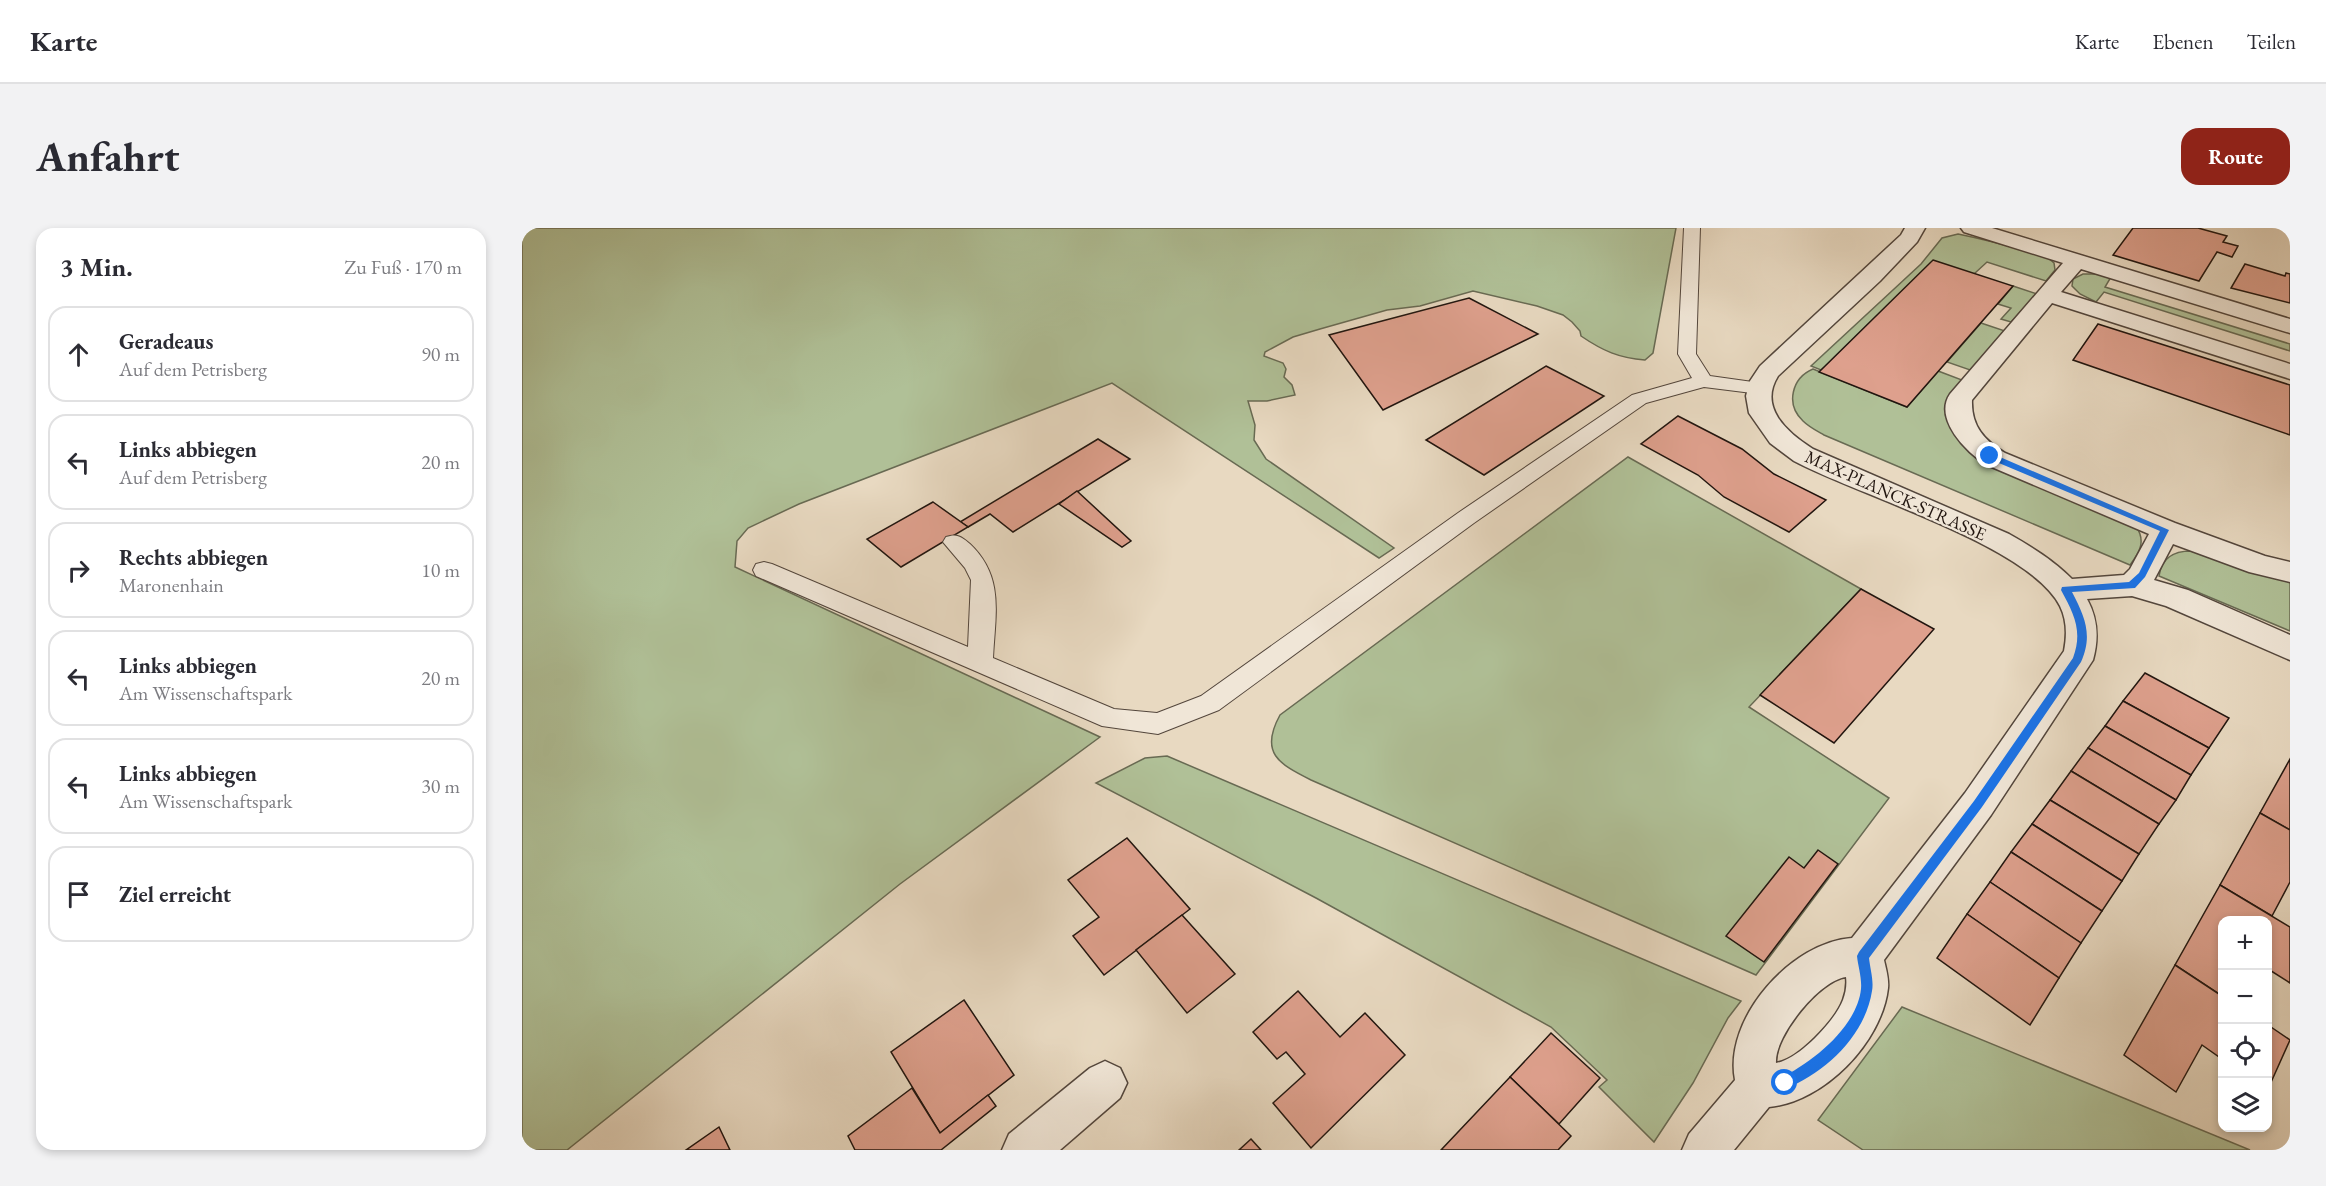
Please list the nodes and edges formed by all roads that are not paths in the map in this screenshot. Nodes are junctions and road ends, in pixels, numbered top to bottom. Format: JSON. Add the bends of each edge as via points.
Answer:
{"nodes":[{"id":1,"x":1692,"y":228,"type":"edge"},
{"id":2,"x":1914,"y":228,"type":"edge"},
{"id":3,"x":1971,"y":228,"type":"edge"},
{"id":4,"x":2076,"y":261,"type":"junction"},
{"id":5,"x":2049,"y":295,"type":"junction"},
{"id":6,"x":2290,"y":326,"type":"edge"},
{"id":7,"x":2290,"y":372,"type":"edge"},
{"id":8,"x":1703,"y":381,"type":"junction"},
{"id":9,"x":1760,"y":388,"type":"junction"},
{"id":10,"x":2165,"y":530,"type":"junction"},
{"id":11,"x":954,"y":542,"type":"dead end"},
{"id":12,"x":764,"y":570,"type":"dead end"},
{"id":13,"x":2290,"y":572,"type":"edge"},
{"id":14,"x":2132,"y":585,"type":"junction"},
{"id":15,"x":2066,"y":590,"type":"junction"},
{"id":16,"x":2290,"y":648,"type":"edge"},
{"id":17,"x":980,"y":661,"type":"junction"},
{"id":18,"x":1863,"y":956,"type":"junction"},
{"id":19,"x":1105,"y":1083,"type":"dead end"},
{"id":20,"x":1758,"y":1086,"type":"junction"},
{"id":21,"x":1025,"y":1150,"type":"edge"},
{"id":22,"x":1705,"y":1150,"type":"edge"}],
"edges":[{"from":1,"to":8,"type":"lane","via":[[1687,354]]},
{"from":2,"to":9,"type":"street","via":[[1910,238],[1769,371]]},
{"from":3,"to":4,"type":"street"},
{"from":4,"to":5,"type":"street"},
{"from":4,"to":6,"type":"street"},
{"from":5,"to":7,"type":"street"},
{"from":5,"to":10,"type":"street","via":[[1959,399],[1965,430],[1975,444],[1996,459]]},
{"from":8,"to":9,"type":"lane"},
{"from":8,"to":17,"type":"lane","via":[[1639,399],[1460,513],[1209,703],[1158,724],[1111,719]]},
{"from":9,"to":15,"type":"street","name":"MAX-PLANCK-STRASSE","via":[[1759,404],[1768,423],[1803,454],[1984,534],[2026,558]]},
{"from":10,"to":13,"type":"street","via":[[2259,565]]},
{"from":10,"to":14,"type":"street","via":[[2142,575]]},
{"from":11,"to":17,"type":"lane","via":[[978,566],[983,577]]},
{"from":12,"to":17,"type":"lane"},
{"from":14,"to":15,"type":"street"},
{"from":14,"to":16,"type":"street","via":[[2177,598]]},
{"from":15,"to":18,"type":"street","via":[[2083,631],[2077,660],[1978,804]]},
{"from":18,"to":20,"type":"street","via":[[1831,960],[1811,970],[1782,1001],[1757,1041],[1753,1056]]},
{"from":18,"to":20,"type":"street","via":[[1867,978],[1864,1001],[1860,1014],[1838,1046],[1806,1073],[1785,1083]]},
{"from":19,"to":21,"type":"street"},
{"from":20,"to":22,"type":"street"}]}
